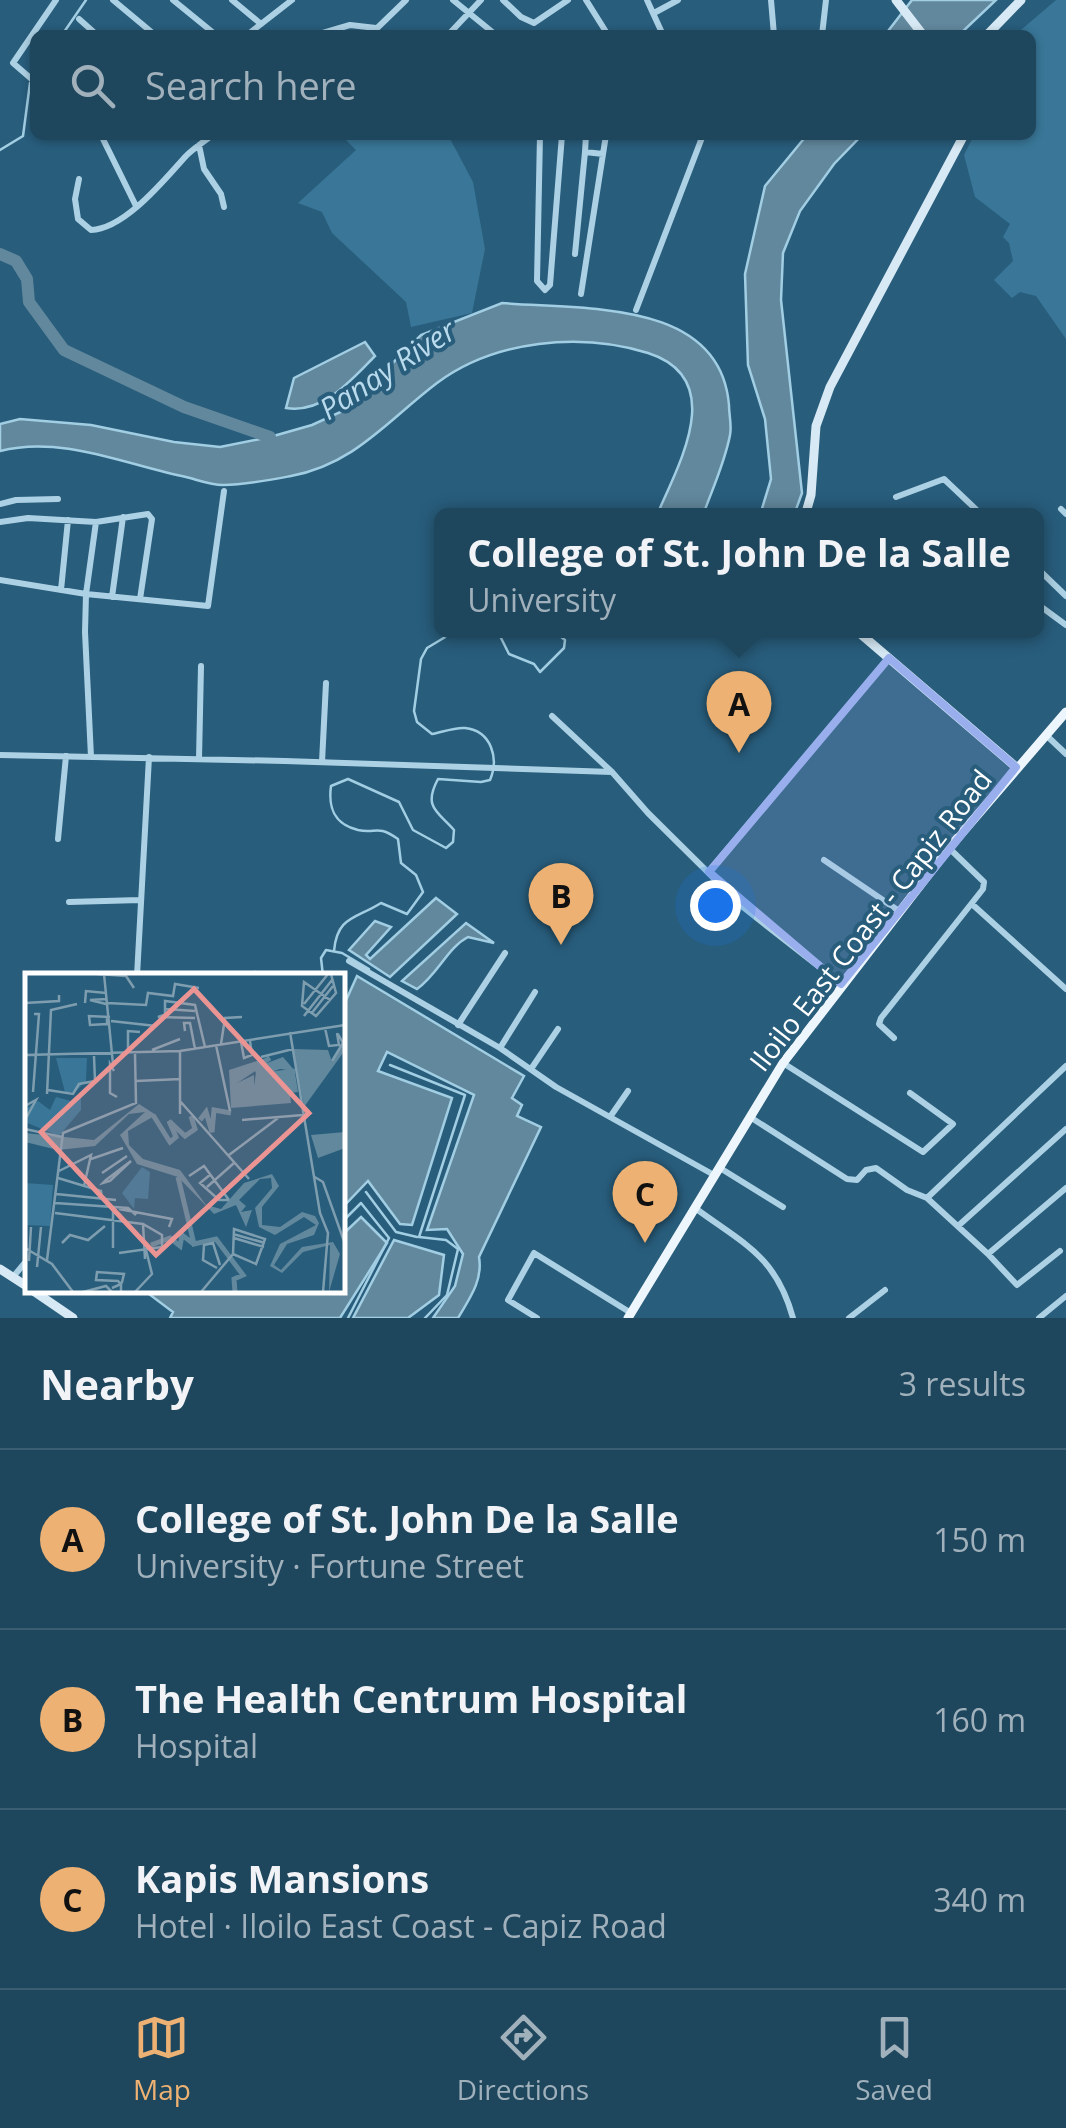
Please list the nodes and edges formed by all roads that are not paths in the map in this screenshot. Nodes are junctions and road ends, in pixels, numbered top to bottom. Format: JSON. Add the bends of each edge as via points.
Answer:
{"nodes":[{"id":1,"x":56,"y":0,"type":"edge"},
{"id":2,"x":113,"y":0,"type":"edge"},
{"id":3,"x":173,"y":0,"type":"edge"},
{"id":4,"x":232,"y":0,"type":"edge"},
{"id":5,"x":292,"y":0,"type":"edge"},
{"id":6,"x":453,"y":0,"type":"edge"},
{"id":7,"x":481,"y":0,"type":"edge"},
{"id":8,"x":503,"y":0,"type":"edge"},
{"id":9,"x":568,"y":0,"type":"edge"},
{"id":10,"x":586,"y":0,"type":"edge"},
{"id":11,"x":647,"y":0,"type":"edge"},
{"id":12,"x":678,"y":0,"type":"edge"},
{"id":13,"x":772,"y":0,"type":"edge"},
{"id":14,"x":826,"y":0,"type":"edge"},
{"id":15,"x":1021,"y":0,"type":"edge"},
{"id":16,"x":403,"y":1,"type":"edge"},
{"id":17,"x":899,"y":3,"type":"edge"},
{"id":18,"x":468,"y":14,"type":"junction"},
{"id":19,"x":654,"y":14,"type":"junction"},
{"id":20,"x":79,"y":20,"type":"dead end"},
{"id":21,"x":261,"y":24,"type":"junction"},
{"id":22,"x":35,"y":30,"type":"edge"},
{"id":23,"x":91,"y":30,"type":"edge"},
{"id":24,"x":149,"y":30,"type":"edge"},
{"id":25,"x":210,"y":30,"type":"edge"},
{"id":26,"x":253,"y":30,"type":"edge"},
{"id":27,"x":333,"y":30,"type":"edge"},
{"id":28,"x":369,"y":30,"type":"edge"},
{"id":29,"x":374,"y":30,"type":"edge"},
{"id":30,"x":453,"y":30,"type":"edge"},
{"id":31,"x":489,"y":30,"type":"edge"},
{"id":32,"x":605,"y":30,"type":"edge"},
{"id":33,"x":662,"y":30,"type":"edge"},
{"id":34,"x":774,"y":30,"type":"edge"},
{"id":35,"x":823,"y":30,"type":"edge"},
{"id":36,"x":919,"y":30,"type":"edge"},
{"id":37,"x":992,"y":30,"type":"edge"},
{"id":38,"x":30,"y":37,"type":"edge"},
{"id":39,"x":30,"y":78,"type":"edge"},
{"id":40,"x":103,"y":140,"type":"edge"},
{"id":41,"x":206,"y":140,"type":"edge"},
{"id":42,"x":540,"y":140,"type":"edge"},
{"id":43,"x":562,"y":140,"type":"edge"},
{"id":44,"x":585,"y":140,"type":"edge"},
{"id":45,"x":605,"y":140,"type":"edge"},
{"id":46,"x":700,"y":140,"type":"edge"},
{"id":47,"x":961,"y":140,"type":"edge"},
{"id":48,"x":199,"y":145,"type":"junction"},
{"id":49,"x":584,"y":152,"type":"junction"},
{"id":50,"x":603,"y":154,"type":"junction"},
{"id":51,"x":79,"y":179,"type":"dead end"},
{"id":52,"x":136,"y":206,"type":"junction"},
{"id":53,"x":224,"y":207,"type":"dead end"},
{"id":54,"x":578,"y":221,"type":"junction"},
{"id":55,"x":592,"y":223,"type":"junction"},
{"id":56,"x":576,"y":254,"type":"dead end"},
{"id":57,"x":581,"y":294,"type":"dead end"},
{"id":58,"x":636,"y":310,"type":"dead end"},
{"id":59,"x":224,"y":491,"type":"dead end"},
{"id":60,"x":896,"y":497,"type":"dead end"},
{"id":61,"x":58,"y":499,"type":"dead end"},
{"id":62,"x":0,"y":504,"type":"edge"},
{"id":63,"x":807,"y":508,"type":"edge"},
{"id":64,"x":975,"y":508,"type":"edge"},
{"id":65,"x":123,"y":517,"type":"junction"},
{"id":66,"x":68,"y":520,"type":"junction"},
{"id":67,"x":0,"y":522,"type":"edge"},
{"id":68,"x":96,"y":522,"type":"junction"},
{"id":69,"x":1044,"y":575,"type":"edge"},
{"id":70,"x":0,"y":580,"type":"edge"},
{"id":71,"x":61,"y":590,"type":"junction"},
{"id":72,"x":86,"y":594,"type":"junction"},
{"id":73,"x":112,"y":596,"type":"junction"},
{"id":74,"x":1066,"y":596,"type":"edge"},
{"id":75,"x":140,"y":599,"type":"junction"},
{"id":76,"x":1044,"y":609,"type":"edge"},
{"id":77,"x":1066,"y":625,"type":"edge"},
{"id":78,"x":865,"y":638,"type":"edge"},
{"id":79,"x":889,"y":658,"type":"junction"},
{"id":80,"x":200,"y":666,"type":"dead end"},
{"id":81,"x":326,"y":683,"type":"dead end"},
{"id":82,"x":1066,"y":712,"type":"edge"},
{"id":83,"x":552,"y":716,"type":"dead end"},
{"id":84,"x":1046,"y":735,"type":"junction"},
{"id":85,"x":1066,"y":754,"type":"edge"},
{"id":86,"x":0,"y":756,"type":"edge"},
{"id":87,"x":66,"y":756,"type":"junction"},
{"id":88,"x":91,"y":756,"type":"junction"},
{"id":89,"x":150,"y":757,"type":"junction"},
{"id":90,"x":200,"y":758,"type":"junction"},
{"id":91,"x":322,"y":762,"type":"junction"},
{"id":92,"x":1016,"y":767,"type":"junction"},
{"id":93,"x":612,"y":772,"type":"junction"},
{"id":94,"x":58,"y":838,"type":"dead end"},
{"id":95,"x":949,"y":848,"type":"junction"},
{"id":96,"x":824,"y":860,"type":"dead end"},
{"id":97,"x":709,"y":872,"type":"junction"},
{"id":98,"x":140,"y":900,"type":"junction"},
{"id":99,"x":70,"y":902,"type":"dead end"},
{"id":100,"x":973,"y":906,"type":"junction"},
{"id":101,"x":898,"y":911,"type":"junction"},
{"id":102,"x":505,"y":952,"type":"dead end"},
{"id":103,"x":348,"y":960,"type":"dead end"},
{"id":104,"x":1066,"y":970,"type":"edge"},
{"id":105,"x":137,"y":973,"type":"edge"},
{"id":106,"x":1056,"y":980,"type":"junction"},
{"id":107,"x":841,"y":984,"type":"junction"},
{"id":108,"x":1066,"y":989,"type":"edge"},
{"id":109,"x":534,"y":992,"type":"dead end"},
{"id":110,"x":458,"y":1025,"type":"junction"},
{"id":111,"x":558,"y":1028,"type":"dead end"},
{"id":112,"x":894,"y":1038,"type":"dead end"},
{"id":113,"x":500,"y":1048,"type":"junction"},
{"id":114,"x":783,"y":1063,"type":"junction"},
{"id":115,"x":1065,"y":1069,"type":"edge"},
{"id":116,"x":531,"y":1070,"type":"junction"},
{"id":117,"x":628,"y":1091,"type":"dead end"},
{"id":118,"x":910,"y":1093,"type":"dead end"},
{"id":119,"x":610,"y":1117,"type":"junction"},
{"id":120,"x":750,"y":1117,"type":"junction"},
{"id":121,"x":1066,"y":1129,"type":"edge"},
{"id":122,"x":716,"y":1171,"type":"junction"},
{"id":123,"x":1066,"y":1188,"type":"edge"},
{"id":124,"x":927,"y":1198,"type":"junction"},
{"id":125,"x":783,"y":1207,"type":"dead end"},
{"id":126,"x":694,"y":1208,"type":"junction"},
{"id":127,"x":958,"y":1226,"type":"junction"},
{"id":128,"x":1060,"y":1251,"type":"dead end"},
{"id":129,"x":988,"y":1254,"type":"junction"},
{"id":130,"x":25,"y":1263,"type":"edge"},
{"id":131,"x":0,"y":1269,"type":"edge"},
{"id":132,"x":13,"y":1278,"type":"junction"},
{"id":133,"x":25,"y":1286,"type":"edge"},
{"id":134,"x":885,"y":1290,"type":"dead end"},
{"id":135,"x":36,"y":1293,"type":"edge"},
{"id":136,"x":1066,"y":1296,"type":"edge"},
{"id":137,"x":629,"y":1316,"type":"edge"},
{"id":138,"x":74,"y":1318,"type":"edge"},
{"id":139,"x":537,"y":1318,"type":"edge"},
{"id":140,"x":793,"y":1318,"type":"edge"},
{"id":141,"x":850,"y":1318,"type":"edge"},
{"id":142,"x":1039,"y":1318,"type":"edge"}],
"edges":[{"from":1,"to":22,"type":"street"},
{"from":2,"to":24,"type":"street"},
{"from":3,"to":25,"type":"street"},
{"from":4,"to":21,"type":"street"},
{"from":5,"to":21,"type":"street"},
{"from":6,"to":18,"type":"street"},
{"from":7,"to":18,"type":"street"},
{"from":8,"to":9,"type":"street","via":[[534,23]]},
{"from":10,"to":32,"type":"street"},
{"from":11,"to":19,"type":"street"},
{"from":12,"to":19,"type":"street"},
{"from":13,"to":34,"type":"street"},
{"from":14,"to":35,"type":"street"},
{"from":15,"to":37,"type":"main road"},
{"from":16,"to":29,"type":"street"},
{"from":17,"to":36,"type":"main road"},
{"from":18,"to":30,"type":"street"},
{"from":18,"to":31,"type":"street"},
{"from":19,"to":33,"type":"street"},
{"from":20,"to":23,"type":"street"},
{"from":21,"to":26,"type":"street"},
{"from":27,"to":28,"type":"street"},
{"from":38,"to":39,"type":"street","via":[[12,63]]},
{"from":40,"to":52,"type":"street"},
{"from":41,"to":48,"type":"street"},
{"from":42,"to":43,"type":"street","via":[[537,281],[544,290],[550,285]]},
{"from":44,"to":49,"type":"street"},
{"from":45,"to":50,"type":"street"},
{"from":46,"to":58,"type":"street"},
{"from":47,"to":63,"type":"main road","via":[[830,387],[816,426]]},
{"from":48,"to":52,"type":"street"},
{"from":48,"to":53,"type":"street"},
{"from":49,"to":50,"type":"street"},
{"from":49,"to":54,"type":"street"},
{"from":50,"to":55,"type":"street"},
{"from":51,"to":52,"type":"street","via":[[78,219],[91,230],[103,230]]},
{"from":54,"to":55,"type":"street"},
{"from":54,"to":56,"type":"street"},
{"from":55,"to":57,"type":"street"},
{"from":59,"to":75,"type":"street","via":[[208,606]]},
{"from":60,"to":64,"type":"street","via":[[944,479]]},
{"from":61,"to":62,"type":"street"},
{"from":65,"to":68,"type":"street"},
{"from":65,"to":73,"type":"street"},
{"from":65,"to":75,"type":"street","via":[[152,519]]},
{"from":66,"to":67,"type":"street"},
{"from":66,"to":68,"type":"street"},
{"from":66,"to":71,"type":"street"},
{"from":68,"to":72,"type":"street"},
{"from":69,"to":74,"type":"street"},
{"from":70,"to":71,"type":"street"},
{"from":71,"to":72,"type":"street"},
{"from":72,"to":73,"type":"street"},
{"from":72,"to":88,"type":"street"},
{"from":73,"to":75,"type":"street"},
{"from":76,"to":77,"type":"street"},
{"from":78,"to":79,"type":"main road"},
{"from":79,"to":92,"type":"main road"},
{"from":79,"to":97,"type":"street"},
{"from":80,"to":90,"type":"street"},
{"from":81,"to":91,"type":"street"},
{"from":82,"to":84,"type":"main road","name":"Iloilo East Coast - Capiz Road"},
{"from":83,"to":93,"type":"street"},
{"from":84,"to":85,"type":"street"},
{"from":84,"to":92,"type":"main road","name":"Iloilo East Coast - Capiz Road"},
{"from":86,"to":87,"type":"street"},
{"from":87,"to":88,"type":"street"},
{"from":87,"to":94,"type":"street"},
{"from":88,"to":89,"type":"street"},
{"from":89,"to":90,"type":"street"},
{"from":89,"to":98,"type":"street"},
{"from":90,"to":91,"type":"street"},
{"from":91,"to":93,"type":"street"},
{"from":92,"to":95,"type":"main road","name":"Iloilo East Coast - Capiz Road"},
{"from":93,"to":97,"type":"street"},
{"from":95,"to":100,"type":"street","via":[[984,882]]},
{"from":95,"to":101,"type":"main road","name":"Iloilo East Coast - Capiz Road"},
{"from":96,"to":101,"type":"street"},
{"from":97,"to":107,"type":"street"},
{"from":98,"to":99,"type":"street"},
{"from":98,"to":105,"type":"street"},
{"from":100,"to":106,"type":"street"},
{"from":100,"to":112,"type":"street","via":[[881,1018]]},
{"from":101,"to":107,"type":"main road","name":"Iloilo East Coast - Capiz Road"},
{"from":102,"to":110,"type":"street"},
{"from":103,"to":110,"type":"street"},
{"from":104,"to":106,"type":"street"},
{"from":106,"to":108,"type":"street"},
{"from":107,"to":114,"type":"main road","name":"Iloilo East Coast - Capiz Road"},
{"from":109,"to":113,"type":"street"},
{"from":110,"to":113,"type":"street"},
{"from":111,"to":116,"type":"street"},
{"from":113,"to":116,"type":"street"},
{"from":114,"to":118,"type":"street","via":[[923,1152],[953,1124]]},
{"from":114,"to":120,"type":"main road","name":"Iloilo East Coast - Capiz Road"},
{"from":115,"to":124,"type":"street"},
{"from":116,"to":119,"type":"street"},
{"from":117,"to":119,"type":"street"},
{"from":119,"to":122,"type":"street"},
{"from":120,"to":122,"type":"main road","name":"Iloilo East Coast - Capiz Road"},
{"from":120,"to":124,"type":"street","via":[[846,1179],[876,1168]]},
{"from":121,"to":127,"type":"street"},
{"from":122,"to":125,"type":"street"},
{"from":122,"to":126,"type":"main road","name":"Iloilo East Coast - Capiz Road"},
{"from":123,"to":129,"type":"street"},
{"from":124,"to":127,"type":"street"},
{"from":126,"to":137,"type":"main road","name":"Iloilo East Coast - Capiz Road"},
{"from":126,"to":140,"type":"street","via":[[767,1261]]},
{"from":127,"to":129,"type":"street"},
{"from":128,"to":129,"type":"street","via":[[1017,1285]]},
{"from":130,"to":132,"type":"street"},
{"from":131,"to":132,"type":"main road"},
{"from":132,"to":133,"type":"main road"},
{"from":134,"to":141,"type":"street"},
{"from":135,"to":138,"type":"main road"},
{"from":136,"to":142,"type":"street"},
{"from":137,"to":139,"type":"street","via":[[534,1253],[508,1300]]}]}
